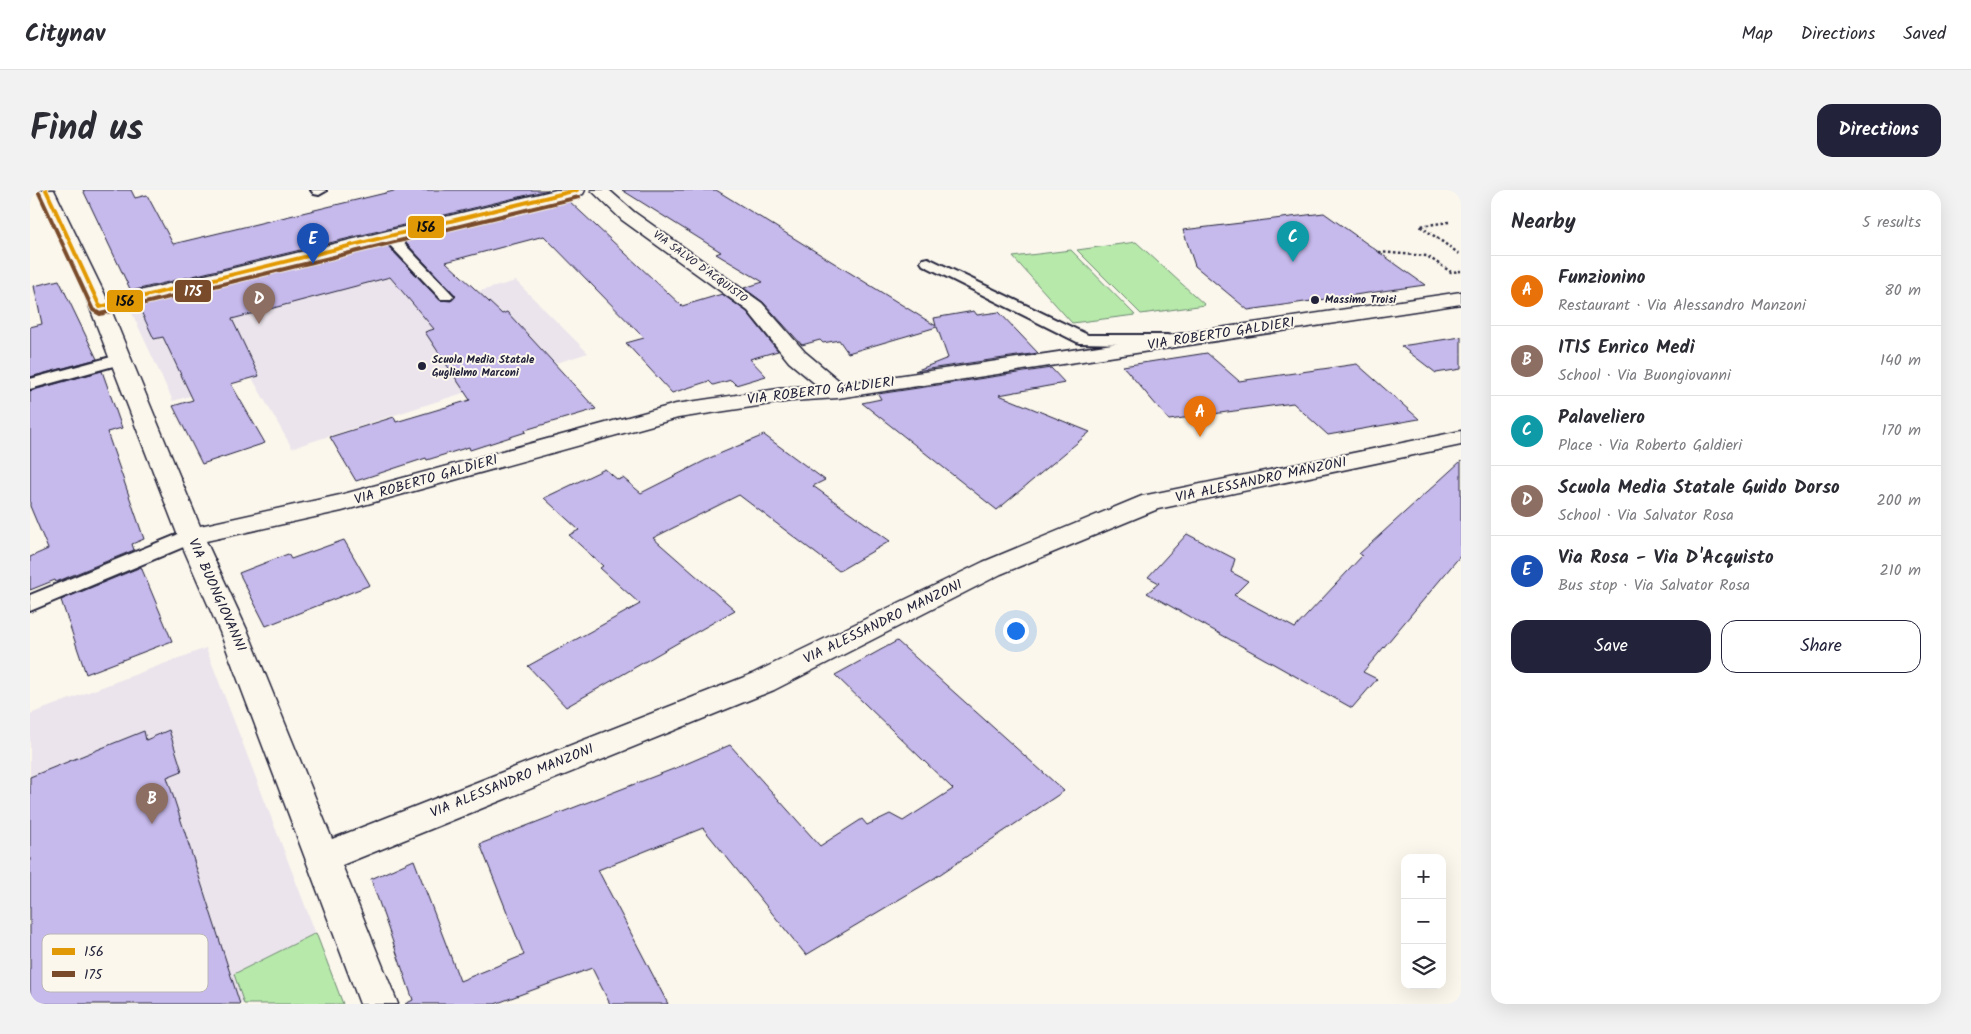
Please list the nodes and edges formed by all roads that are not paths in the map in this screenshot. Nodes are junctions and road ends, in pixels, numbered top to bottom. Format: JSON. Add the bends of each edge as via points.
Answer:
{"nodes":[{"id":1,"x":46,"y":190,"type":"edge"},
{"id":2,"x":578,"y":190,"type":"edge"},
{"id":3,"x":599,"y":190,"type":"edge"},
{"id":4,"x":389,"y":236,"type":"junction"},
{"id":5,"x":928,"y":262,"type":"dead end"},
{"id":6,"x":446,"y":296,"type":"dead end"},
{"id":7,"x":1461,"y":298,"type":"edge"},
{"id":8,"x":100,"y":307,"type":"junction"},
{"id":9,"x":1179,"y":340,"type":"junction"},
{"id":10,"x":122,"y":359,"type":"junction"},
{"id":11,"x":30,"y":384,"type":"edge"},
{"id":12,"x":838,"y":391,"type":"junction"},
{"id":13,"x":1461,"y":438,"type":"edge"},
{"id":14,"x":191,"y":536,"type":"junction"},
{"id":15,"x":30,"y":604,"type":"edge"},
{"id":16,"x":322,"y":858,"type":"junction"},
{"id":17,"x":379,"y":1004,"type":"edge"}],
"edges":[{"from":1,"to":8,"type":"street","name":"VIA BUONGIOVANNI"},
{"from":2,"to":4,"type":"street"},
{"from":3,"to":12,"type":"street","name":"VIA SALVO D'ACQUISTO","via":[[628,216],[755,307],[797,356]]},
{"from":4,"to":6,"type":"lane"},
{"from":4,"to":8,"type":"street"},
{"from":5,"to":9,"type":"lane","via":[[1085,340]]},
{"from":7,"to":9,"type":"street","name":"VIA ROBERTO GALDIERI"},
{"from":8,"to":10,"type":"street","name":"VIA BUONGIOVANNI"},
{"from":9,"to":12,"type":"street","name":"VIA ROBERTO GALDIERI"},
{"from":10,"to":11,"type":"lane"},
{"from":10,"to":14,"type":"street","name":"VIA BUONGIOVANNI"},
{"from":12,"to":14,"type":"street","name":"VIA ROBERTO GALDIERI","via":[[791,394],[676,411],[342,503]]},
{"from":13,"to":16,"type":"street","name":"VIA ALESSANDRO MANZONI","via":[[1152,502],[992,568],[763,682]]},
{"from":14,"to":15,"type":"lane"},
{"from":14,"to":16,"type":"street","name":"VIA BUONGIOVANNI","via":[[234,632]]},
{"from":16,"to":17,"type":"street","name":"VIA BUONGIOVANNI"}]}
